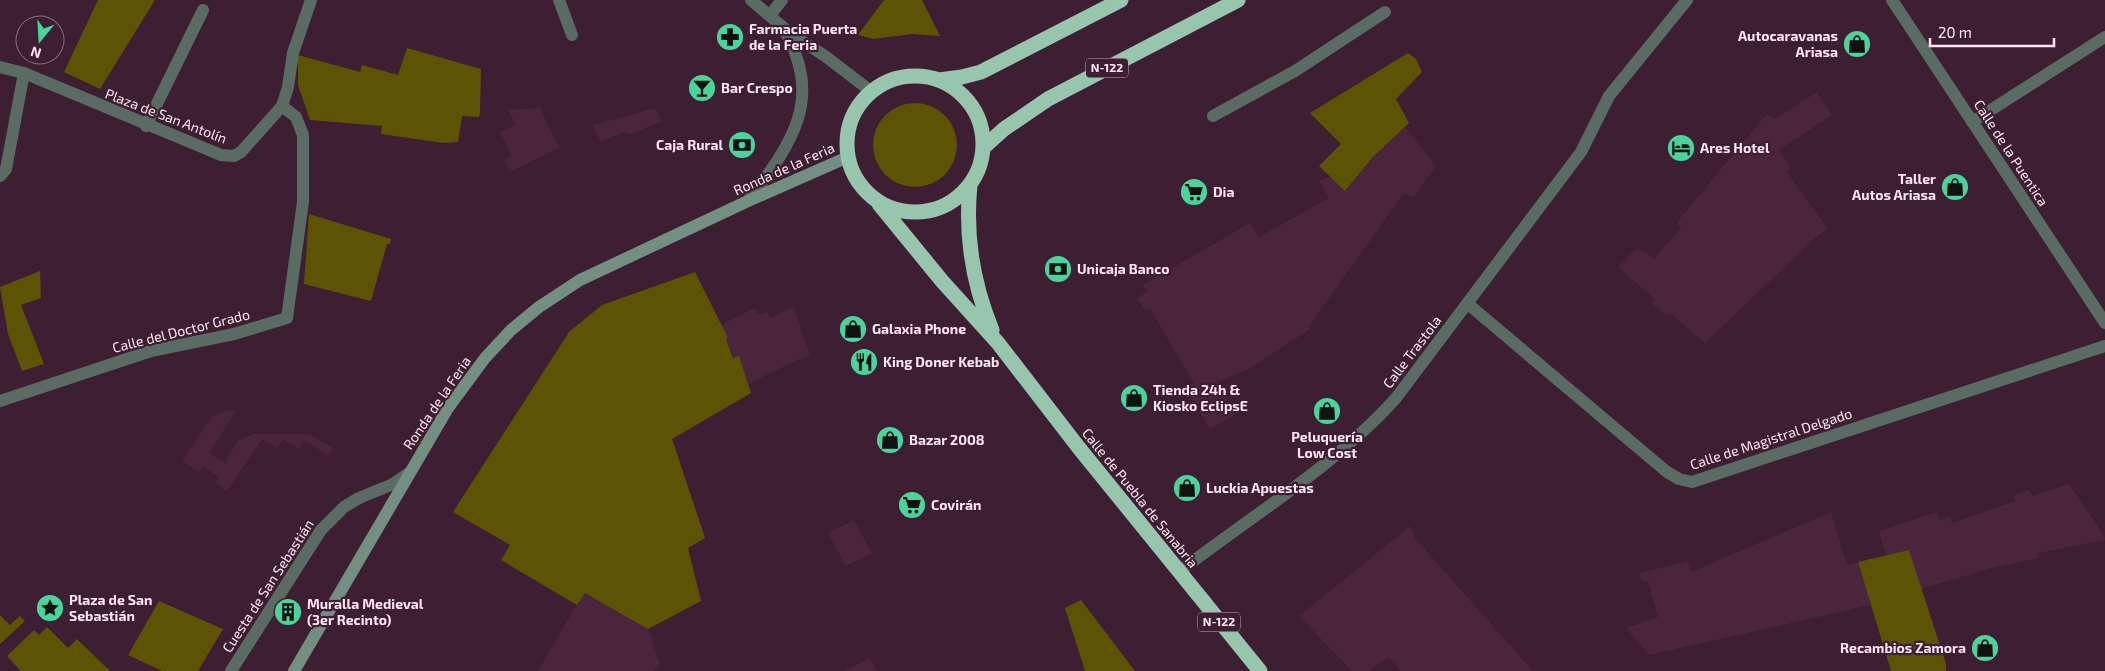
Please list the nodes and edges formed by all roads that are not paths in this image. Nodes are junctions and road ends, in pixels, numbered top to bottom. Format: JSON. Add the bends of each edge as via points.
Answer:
{"nodes":[{"id":1,"x":311,"y":0,"type":"edge"},
{"id":2,"x":559,"y":0,"type":"edge"},
{"id":3,"x":751,"y":0,"type":"edge"},
{"id":4,"x":782,"y":0,"type":"edge"},
{"id":5,"x":1121,"y":0,"type":"edge"},
{"id":6,"x":1238,"y":0,"type":"edge"},
{"id":7,"x":1686,"y":0,"type":"edge"},
{"id":8,"x":1892,"y":0,"type":"edge"},
{"id":9,"x":203,"y":10,"type":"dead end"},
{"id":10,"x":1385,"y":12,"type":"dead end"},
{"id":11,"x":771,"y":14,"type":"junction"},
{"id":12,"x":782,"y":26,"type":"junction"},
{"id":13,"x":572,"y":35,"type":"dead end"},
{"id":14,"x":2105,"y":37,"type":"edge"},
{"id":15,"x":0,"y":67,"type":"edge"},
{"id":16,"x":24,"y":73,"type":"junction"},
{"id":17,"x":939,"y":80,"type":"junction"},
{"id":18,"x":872,"y":92,"type":"junction"},
{"id":19,"x":282,"y":106,"type":"junction"},
{"id":20,"x":1213,"y":116,"type":"dead end"},
{"id":21,"x":1972,"y":122,"type":"junction"},
{"id":22,"x":146,"y":126,"type":"junction"},
{"id":23,"x":983,"y":148,"type":"junction"},
{"id":24,"x":848,"y":157,"type":"junction"},
{"id":25,"x":0,"y":176,"type":"edge"},
{"id":26,"x":970,"y":185,"type":"junction"},
{"id":27,"x":748,"y":201,"type":"junction"},
{"id":28,"x":879,"y":204,"type":"junction"},
{"id":29,"x":1468,"y":304,"type":"junction"},
{"id":30,"x":2105,"y":323,"type":"edge"},
{"id":31,"x":998,"y":343,"type":"junction"},
{"id":32,"x":2105,"y":346,"type":"edge"},
{"id":33,"x":0,"y":401,"type":"edge"},
{"id":34,"x":408,"y":473,"type":"junction"},
{"id":35,"x":1179,"y":572,"type":"junction"},
{"id":36,"x":231,"y":671,"type":"edge"},
{"id":37,"x":294,"y":671,"type":"edge"},
{"id":38,"x":1260,"y":671,"type":"edge"}],
"edges":[{"from":1,"to":19,"type":"street","via":[[293,53]]},
{"from":2,"to":13,"type":"street"},
{"from":3,"to":11,"type":"street"},
{"from":4,"to":11,"type":"street"},
{"from":5,"to":17,"type":"highway","number":"N-122","via":[[980,72]]},
{"from":6,"to":23,"type":"highway","number":"N-122","via":[[1048,99],[1004,129]]},
{"from":7,"to":29,"type":"street","name":"Calle Trastola","via":[[1609,96],[1581,152]]},
{"from":8,"to":21,"type":"street","name":"Calle de la Puentica"},
{"from":9,"to":22,"type":"street"},
{"from":10,"to":20,"type":"street","via":[[1295,71]]},
{"from":11,"to":12,"type":"street"},
{"from":12,"to":18,"type":"street"},
{"from":12,"to":27,"type":"street","via":[[800,66],[803,84],[801,110],[781,155]]},
{"from":14,"to":21,"type":"street"},
{"from":15,"to":16,"type":"street","name":"Plaza de San Antolín"},
{"from":16,"to":22,"type":"street","name":"Plaza de San Antolín"},
{"from":16,"to":25,"type":"street","via":[[6,169]]},
{"from":17,"to":18,"type":"highway","number":"N-122","via":[[905,77],[881,85]]},
{"from":17,"to":23,"type":"highway","number":"N-122","via":[[951,85],[968,102],[979,122]]},
{"from":18,"to":24,"type":"highway","number":"N-122","via":[[852,119]]},
{"from":19,"to":22,"type":"street","name":"Plaza de San Antolín","via":[[246,148],[234,156],[220,155]]},
{"from":19,"to":33,"type":"street","name":"Calle del Doctor Grado","via":[[300,123],[303,144],[303,202],[287,318],[234,334],[151,351]]},
{"from":21,"to":30,"type":"street","name":"Calle de la Puentica"},
{"from":23,"to":26,"type":"highway","number":"N-122","via":[[979,169]]},
{"from":24,"to":27,"type":"main road","name":"Ronda de la Feria"},
{"from":24,"to":28,"type":"highway","number":"N-122","via":[[857,182]]},
{"from":26,"to":28,"type":"highway","number":"N-122","via":[[951,202],[932,210],[911,213]]},
{"from":26,"to":31,"type":"highway","name":"Calle de Puebla de Sanabria","number":"N-122","via":[[973,269],[982,305]]},
{"from":27,"to":34,"type":"main road","name":"Ronda de la Feria","via":[[580,280],[539,307],[511,330],[476,370]]},
{"from":28,"to":31,"type":"highway","name":"Calle de Puebla de Sanabria","number":"N-122"},
{"from":29,"to":32,"type":"street","name":"Calle de Magistral Delgado","via":[[1667,472],[1692,482]]},
{"from":29,"to":35,"type":"street","name":"Calle Trastola","via":[[1402,391],[1360,436]]},
{"from":31,"to":35,"type":"highway","name":"Calle de Puebla de Sanabria","number":"N-122"},
{"from":34,"to":36,"type":"street","name":"Cuesta de San Sebastián","via":[[393,484],[344,507],[321,530]]},
{"from":34,"to":37,"type":"main road","name":"Ronda de la Feria"},
{"from":35,"to":38,"type":"highway","name":"Calle de Puebla de Sanabria","number":"N-122"}]}
